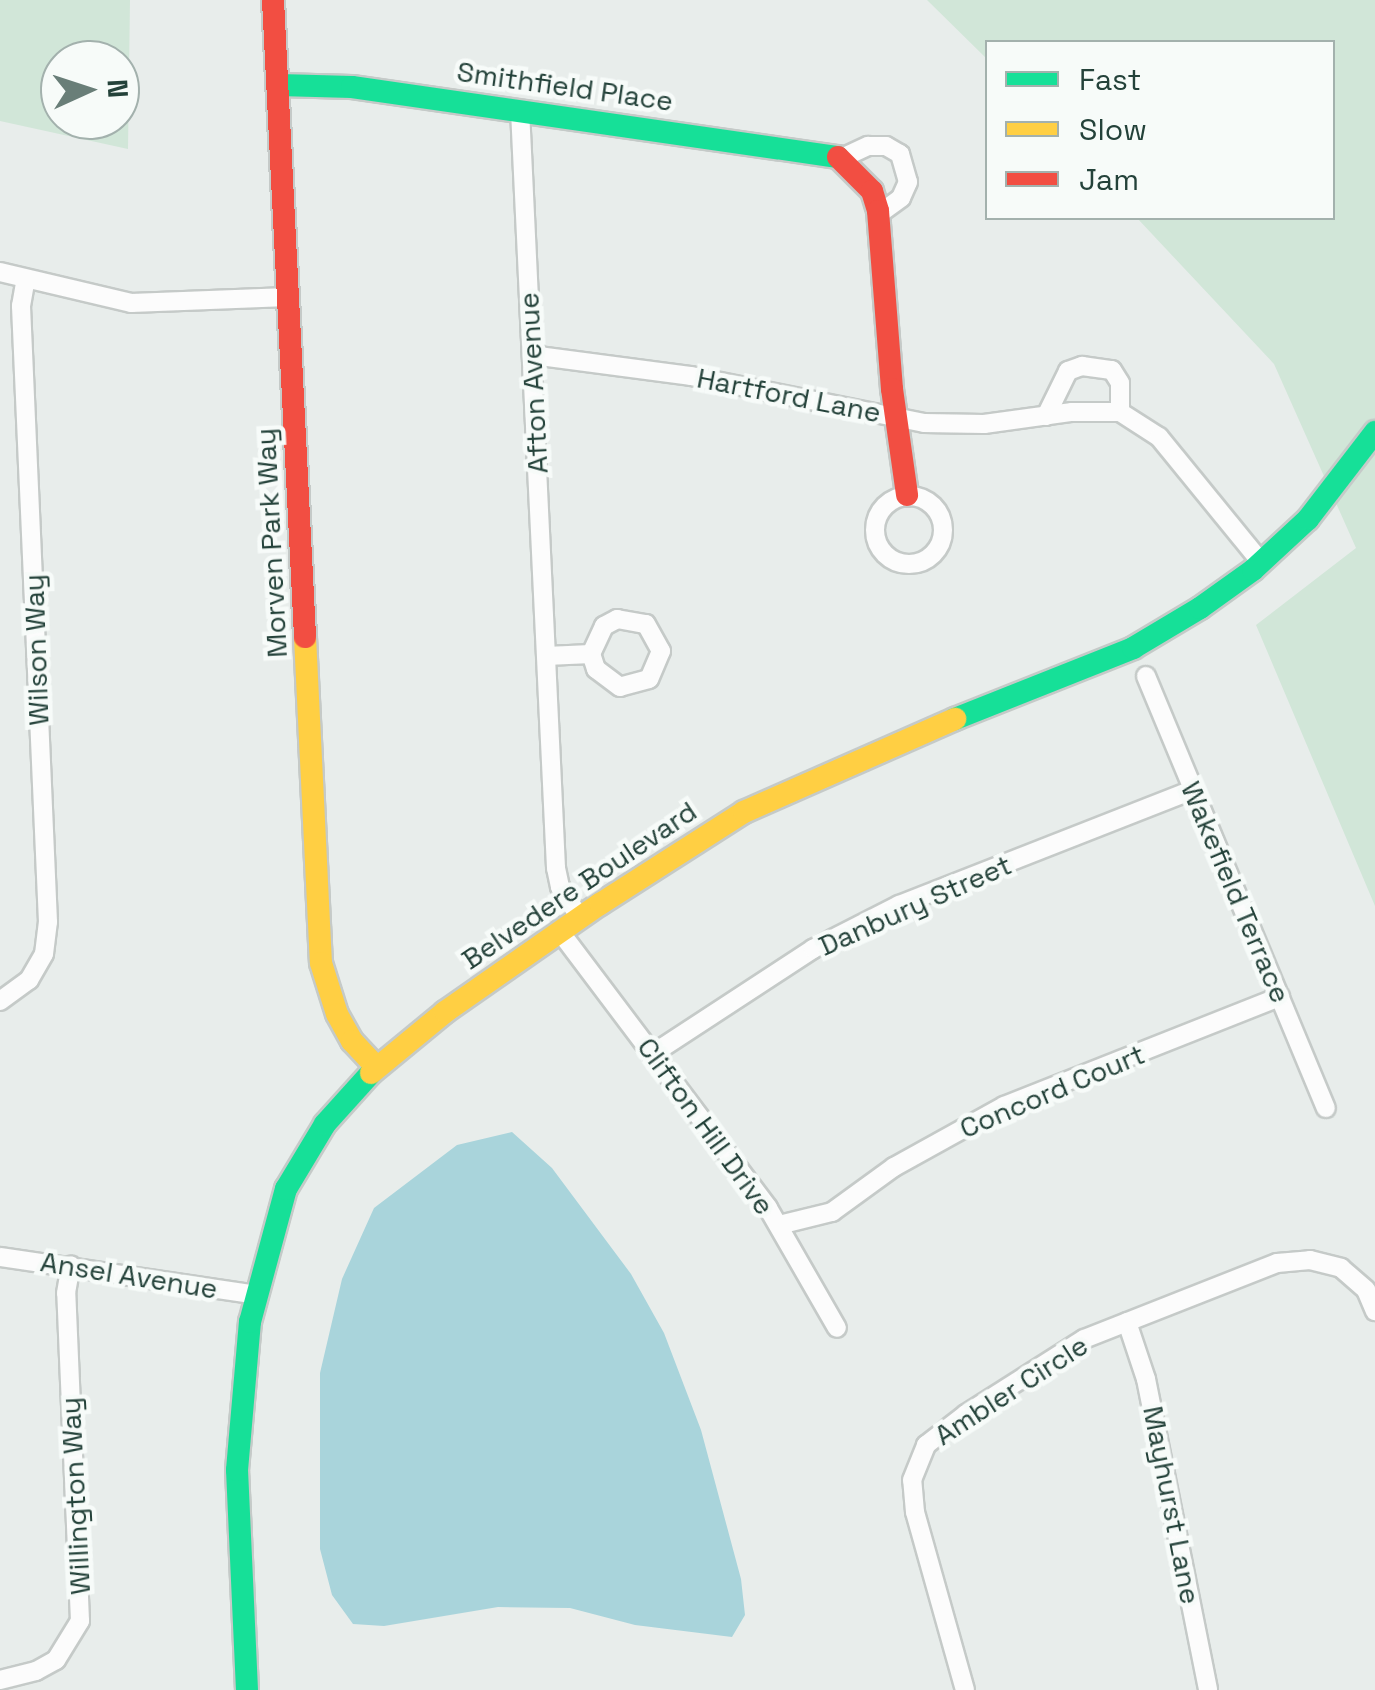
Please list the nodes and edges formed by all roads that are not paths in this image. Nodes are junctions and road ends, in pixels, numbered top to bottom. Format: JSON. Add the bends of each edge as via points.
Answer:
{"nodes":[{"id":1,"x":273,"y":0,"type":"edge"},
{"id":2,"x":279,"y":84,"type":"junction"},
{"id":3,"x":520,"y":110,"type":"junction"},
{"id":4,"x":842,"y":158,"type":"junction"},
{"id":5,"x":878,"y":215,"type":"junction"},
{"id":6,"x":0,"y":272,"type":"edge"},
{"id":7,"x":26,"y":279,"type":"junction"},
{"id":8,"x":288,"y":298,"type":"junction"},
{"id":9,"x":532,"y":355,"type":"junction"},
{"id":10,"x":1120,"y":412,"type":"junction"},
{"id":11,"x":895,"y":416,"type":"junction"},
{"id":12,"x":1046,"y":416,"type":"junction"},
{"id":13,"x":1375,"y":432,"type":"edge"},
{"id":14,"x":907,"y":495,"type":"dead end"},
{"id":15,"x":1262,"y":562,"type":"junction"},
{"id":16,"x":592,"y":654,"type":"dead end"},
{"id":17,"x":546,"y":656,"type":"junction"},
{"id":18,"x":1146,"y":676,"type":"dead end"},
{"id":19,"x":1193,"y":790,"type":"junction"},
{"id":20,"x":580,"y":918,"type":"junction"},
{"id":21,"x":561,"y":932,"type":"junction"},
{"id":22,"x":1280,"y":997,"type":"junction"},
{"id":23,"x":0,"y":1000,"type":"edge"},
{"id":24,"x":654,"y":1054,"type":"junction"},
{"id":25,"x":376,"y":1067,"type":"junction"},
{"id":26,"x":1326,"y":1108,"type":"dead end"},
{"id":27,"x":780,"y":1225,"type":"junction"},
{"id":28,"x":0,"y":1257,"type":"edge"},
{"id":29,"x":71,"y":1265,"type":"junction"},
{"id":30,"x":258,"y":1295,"type":"junction"},
{"id":31,"x":1375,"y":1311,"type":"edge"},
{"id":32,"x":1127,"y":1322,"type":"junction"},
{"id":33,"x":837,"y":1328,"type":"dead end"},
{"id":34,"x":0,"y":1680,"type":"edge"},
{"id":35,"x":248,"y":1690,"type":"edge"},
{"id":36,"x":965,"y":1690,"type":"edge"},
{"id":37,"x":1208,"y":1690,"type":"edge"}],
"edges":[{"from":1,"to":2,"type":"street","name":"Morven Park Way"},
{"from":2,"to":3,"type":"street","name":"Smithfield Place"},
{"from":2,"to":8,"type":"street","name":"Morven Park Way"},
{"from":3,"to":4,"type":"street","name":"Smithfield Place"},
{"from":3,"to":9,"type":"street","name":"Afton Avenue"},
{"from":4,"to":5,"type":"street","via":[[872,191]]},
{"from":4,"to":5,"type":"street","name":"Smithfield Place","via":[[868,146],[900,154],[908,182]]},
{"from":5,"to":11,"type":"street"},
{"from":6,"to":7,"type":"street"},
{"from":7,"to":8,"type":"street","via":[[132,303]]},
{"from":7,"to":23,"type":"street","name":"Wilson Way","via":[[48,922],[44,954],[29,980]]},
{"from":8,"to":25,"type":"street","name":"Morven Park Way","via":[[321,964],[337,1014]]},
{"from":9,"to":11,"type":"street","name":"Hartford Lane","via":[[691,376]]},
{"from":9,"to":17,"type":"street","name":"Afton Avenue"},
{"from":10,"to":12,"type":"street","name":"Hartford Lane"},
{"from":10,"to":12,"type":"street","via":[[1120,383],[1112,370],[1082,366],[1068,372]]},
{"from":10,"to":15,"type":"street","via":[[1160,436]]},
{"from":11,"to":12,"type":"street","name":"Hartford Lane","via":[[952,424]]},
{"from":11,"to":14,"type":"street"},
{"from":13,"to":15,"type":"street","name":"Belvedere Boulevard","via":[[1308,520]]},
{"from":15,"to":20,"type":"street","name":"Belvedere Boulevard","via":[[1134,648],[744,812]]},
{"from":16,"to":17,"type":"street"},
{"from":17,"to":20,"type":"street","name":"Afton Avenue","via":[[556,868],[560,888]]},
{"from":18,"to":19,"type":"street","name":"Wakefield Terrace"},
{"from":19,"to":22,"type":"street","name":"Wakefield Terrace"},
{"from":19,"to":24,"type":"street","name":"Danbury Street","via":[[899,905],[813,949]]},
{"from":20,"to":21,"type":"street","name":"Belvedere Boulevard"},
{"from":21,"to":24,"type":"street","name":"Clifton Hill Drive"},
{"from":21,"to":25,"type":"street","name":"Belvedere Boulevard"},
{"from":22,"to":26,"type":"street","name":"Wakefield Terrace"},
{"from":22,"to":27,"type":"street","name":"Concord Court","via":[[1004,1106],[894,1166],[832,1212]]},
{"from":24,"to":27,"type":"street","name":"Clifton Hill Drive"},
{"from":25,"to":30,"type":"street","name":"Belvedere Boulevard","via":[[325,1124],[286,1188]]},
{"from":27,"to":33,"type":"street","name":"Clifton Hill Drive"},
{"from":28,"to":29,"type":"street","name":"Ansel Avenue"},
{"from":29,"to":30,"type":"street","name":"Ansel Avenue"},
{"from":29,"to":34,"type":"street","name":"Willington Way","via":[[66,1293],[80,1621],[56,1660]]},
{"from":30,"to":35,"type":"street","name":"Belvedere Boulevard","via":[[240,1397],[237,1470]]},
{"from":31,"to":32,"type":"street","name":"Ambler Circle","via":[[1366,1290],[1341,1268],[1310,1260],[1277,1264]]},
{"from":32,"to":36,"type":"street","name":"Ambler Circle","via":[[1084,1339],[926,1446],[912,1480],[915,1512]]},
{"from":32,"to":37,"type":"street","name":"Mayhurst Lane","via":[[1146,1379]]}]}
